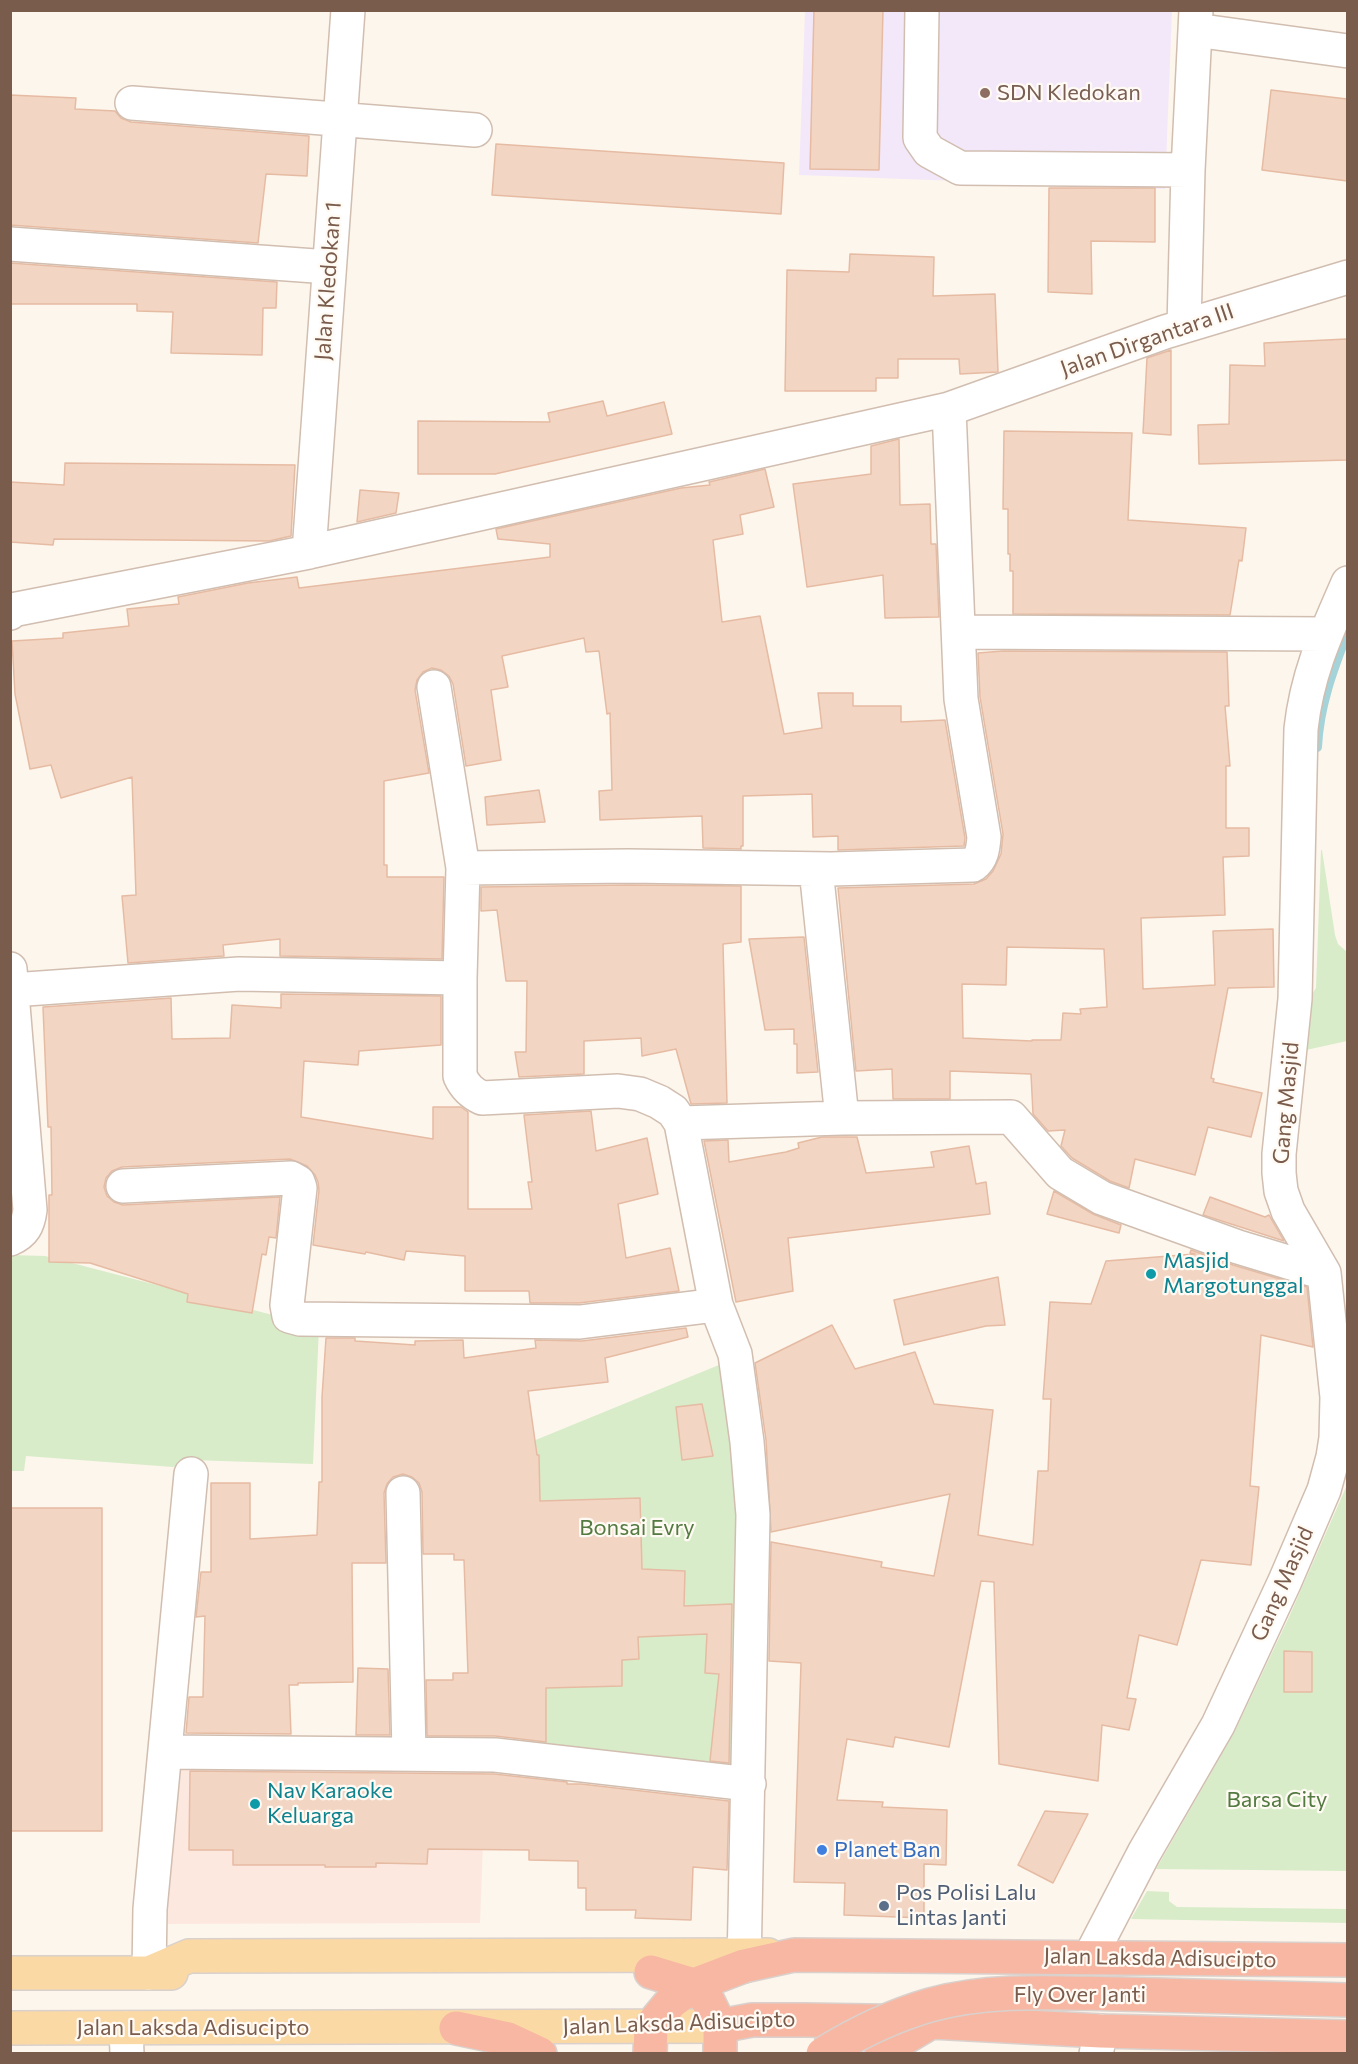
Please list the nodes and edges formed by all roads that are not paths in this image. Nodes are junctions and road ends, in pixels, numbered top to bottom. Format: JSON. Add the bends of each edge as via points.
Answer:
{"nodes":[{"id":1,"x":348,"y":10,"type":"edge"},
{"id":2,"x":922,"y":10,"type":"edge"},
{"id":3,"x":1196,"y":20,"type":"edge"},
{"id":4,"x":1347,"y":51,"type":"edge"},
{"id":5,"x":132,"y":103,"type":"dead end"},
{"id":6,"x":340,"y":120,"type":"junction"},
{"id":7,"x":475,"y":130,"type":"dead end"},
{"id":8,"x":1188,"y":170,"type":"junction"},
{"id":9,"x":10,"y":244,"type":"edge"},
{"id":10,"x":329,"y":267,"type":"junction"},
{"id":11,"x":1347,"y":277,"type":"edge"},
{"id":12,"x":1184,"y":326,"type":"junction"},
{"id":13,"x":949,"y":409,"type":"junction"},
{"id":14,"x":309,"y":552,"type":"junction"},
{"id":15,"x":1347,"y":583,"type":"edge"},
{"id":16,"x":10,"y":613,"type":"edge"},
{"id":17,"x":959,"y":632,"type":"junction"},
{"id":18,"x":1325,"y":634,"type":"junction"},
{"id":19,"x":434,"y":687,"type":"dead end"},
{"id":20,"x":463,"y":868,"type":"junction"},
{"id":21,"x":816,"y":869,"type":"junction"},
{"id":22,"x":460,"y":978,"type":"junction"},
{"id":23,"x":11,"y":979,"type":"edge"},
{"id":24,"x":842,"y":1118,"type":"junction"},
{"id":25,"x":681,"y":1123,"type":"junction"},
{"id":26,"x":123,"y":1186,"type":"dead end"},
{"id":27,"x":10,"y":1239,"type":"edge"},
{"id":28,"x":1324,"y":1273,"type":"junction"},
{"id":29,"x":716,"y":1305,"type":"junction"},
{"id":30,"x":1339,"y":1331,"type":"edge"},
{"id":31,"x":191,"y":1474,"type":"dead end"},
{"id":32,"x":403,"y":1493,"type":"dead end"},
{"id":33,"x":166,"y":1752,"type":"junction"},
{"id":34,"x":409,"y":1753,"type":"junction"},
{"id":35,"x":749,"y":1784,"type":"junction"},
{"id":36,"x":1090,"y":1958,"type":"junction"},
{"id":37,"x":1347,"y":1961,"type":"edge"},
{"id":38,"x":740,"y":1964,"type":"junction"},
{"id":39,"x":651,"y":1972,"type":"joint"},
{"id":40,"x":10,"y":1973,"type":"edge"},
{"id":41,"x":149,"y":1973,"type":"junction"},
{"id":42,"x":694,"y":1985,"type":"junction"},
{"id":43,"x":1347,"y":2000,"type":"edge"},
{"id":44,"x":932,"y":2022,"type":"junction"},
{"id":45,"x":10,"y":2028,"type":"edge"},
{"id":46,"x":456,"y":2028,"type":"junction"},
{"id":47,"x":1347,"y":2036,"type":"edge"},
{"id":48,"x":651,"y":2040,"type":"edge"},
{"id":49,"x":720,"y":2040,"type":"edge"},
{"id":50,"x":127,"y":2041,"type":"edge"},
{"id":51,"x":1098,"y":2042,"type":"edge"},
{"id":52,"x":540,"y":2054,"type":"edge"},
{"id":53,"x":823,"y":2054,"type":"edge"},
{"id":54,"x":882,"y":2054,"type":"edge"}],
"edges":[{"from":1,"to":6,"type":"street","name":"Jalan Kledokan 1"},
{"from":2,"to":8,"type":"street","via":[[920,138],[928,151],[960,168]]},
{"from":3,"to":4,"type":"street"},
{"from":3,"to":8,"type":"street"},
{"from":5,"to":6,"type":"street"},
{"from":6,"to":7,"type":"street"},
{"from":6,"to":10,"type":"street","name":"Jalan Kledokan 1"},
{"from":8,"to":12,"type":"street"},
{"from":9,"to":10,"type":"street"},
{"from":10,"to":14,"type":"street","name":"Jalan Kledokan 1"},
{"from":11,"to":12,"type":"street","name":"Jalan Dirgantara III"},
{"from":12,"to":13,"type":"street","name":"Jalan Dirgantara III"},
{"from":13,"to":14,"type":"street","name":"Jalan Dirgantara III"},
{"from":13,"to":17,"type":"street"},
{"from":14,"to":16,"type":"street","name":"Jalan Dirgantara III"},
{"from":15,"to":18,"type":"street","name":"Gang Masjid"},
{"from":17,"to":18,"type":"street"},
{"from":17,"to":21,"type":"street","via":[[961,699],[984,837],[978,861],[973,865]]},
{"from":18,"to":28,"type":"street","name":"Gang Masjid","via":[[1308,683],[1300,729],[1295,999],[1279,1154],[1281,1191],[1288,1211]]},
{"from":19,"to":20,"type":"street"},
{"from":20,"to":21,"type":"street"},
{"from":20,"to":22,"type":"street"},
{"from":21,"to":24,"type":"street"},
{"from":22,"to":23,"type":"street","via":[[238,974]]},
{"from":22,"to":25,"type":"street","via":[[460,1076],[473,1094],[482,1098],[618,1091],[640,1094],[673,1111]]},
{"from":23,"to":27,"type":"street","via":[[30,1210],[22,1233]]},
{"from":24,"to":25,"type":"street"},
{"from":24,"to":28,"type":"street","via":[[1011,1117],[1060,1173],[1102,1198]]},
{"from":25,"to":29,"type":"street"},
{"from":26,"to":29,"type":"street","via":[[291,1178],[298,1182],[287,1305],[289,1316],[300,1319],[580,1322]]},
{"from":28,"to":30,"type":"street","name":"Gang Masjid"},
{"from":29,"to":35,"type":"street","via":[[735,1354],[753,1515]]},
{"from":30,"to":36,"type":"street","name":"Gang Masjid","via":[[1336,1437],[1324,1490],[1218,1725]]},
{"from":31,"to":33,"type":"street"},
{"from":32,"to":34,"type":"street"},
{"from":33,"to":34,"type":"street"},
{"from":33,"to":41,"type":"street","via":[[150,1909]]},
{"from":34,"to":35,"type":"street","via":[[495,1755]]},
{"from":35,"to":38,"type":"street"},
{"from":36,"to":37,"type":"highway","name":"Jalan Laksda Adisucipto"},
{"from":36,"to":38,"type":"highway","name":"Jalan Laksda Adisucipto","via":[[794,1955]]},
{"from":37,"to":47,"type":"highway","via":[[1171,1976],[1158,1987],[1157,2003],[1169,2014],[1200,2020]]},
{"from":38,"to":41,"type":"main road","via":[[189,1956]]},
{"from":38,"to":42,"type":"highway","name":"Jalan Laksda Adisucipto"},
{"from":39,"to":41,"type":"main road"},
{"from":39,"to":42,"type":"highway"},
{"from":40,"to":41,"type":"main road"},
{"from":42,"to":48,"type":"highway","name":"Jalan Laksda Adisucipto","via":[[671,2002]]},
{"from":42,"to":49,"type":"highway","via":[[708,2001]]},
{"from":43,"to":53,"type":"highway","name":"Fly Over Janti","bridge":true,"via":[[1074,1993],[969,1997],[895,2017],[854,2034]]},
{"from":44,"to":49,"type":"highway","name":"Jalan Laksda Adisucipto","via":[[752,2020]]},
{"from":44,"to":51,"type":"highway","name":"Jalan Laksda Adisucipto"},
{"from":44,"to":54,"type":"highway"},
{"from":45,"to":50,"type":"main road","name":"Jalan Laksda Adisucipto"},
{"from":46,"to":48,"type":"main road","name":"Jalan Laksda Adisucipto"},
{"from":46,"to":50,"type":"main road","name":"Jalan Laksda Adisucipto"},
{"from":46,"to":52,"type":"highway","via":[[508,2039]]},
{"from":47,"to":51,"type":"highway","name":"Jalan Laksda Adisucipto"},
{"from":48,"to":49,"type":"main road","name":"Jalan Laksda Adisucipto"}]}
